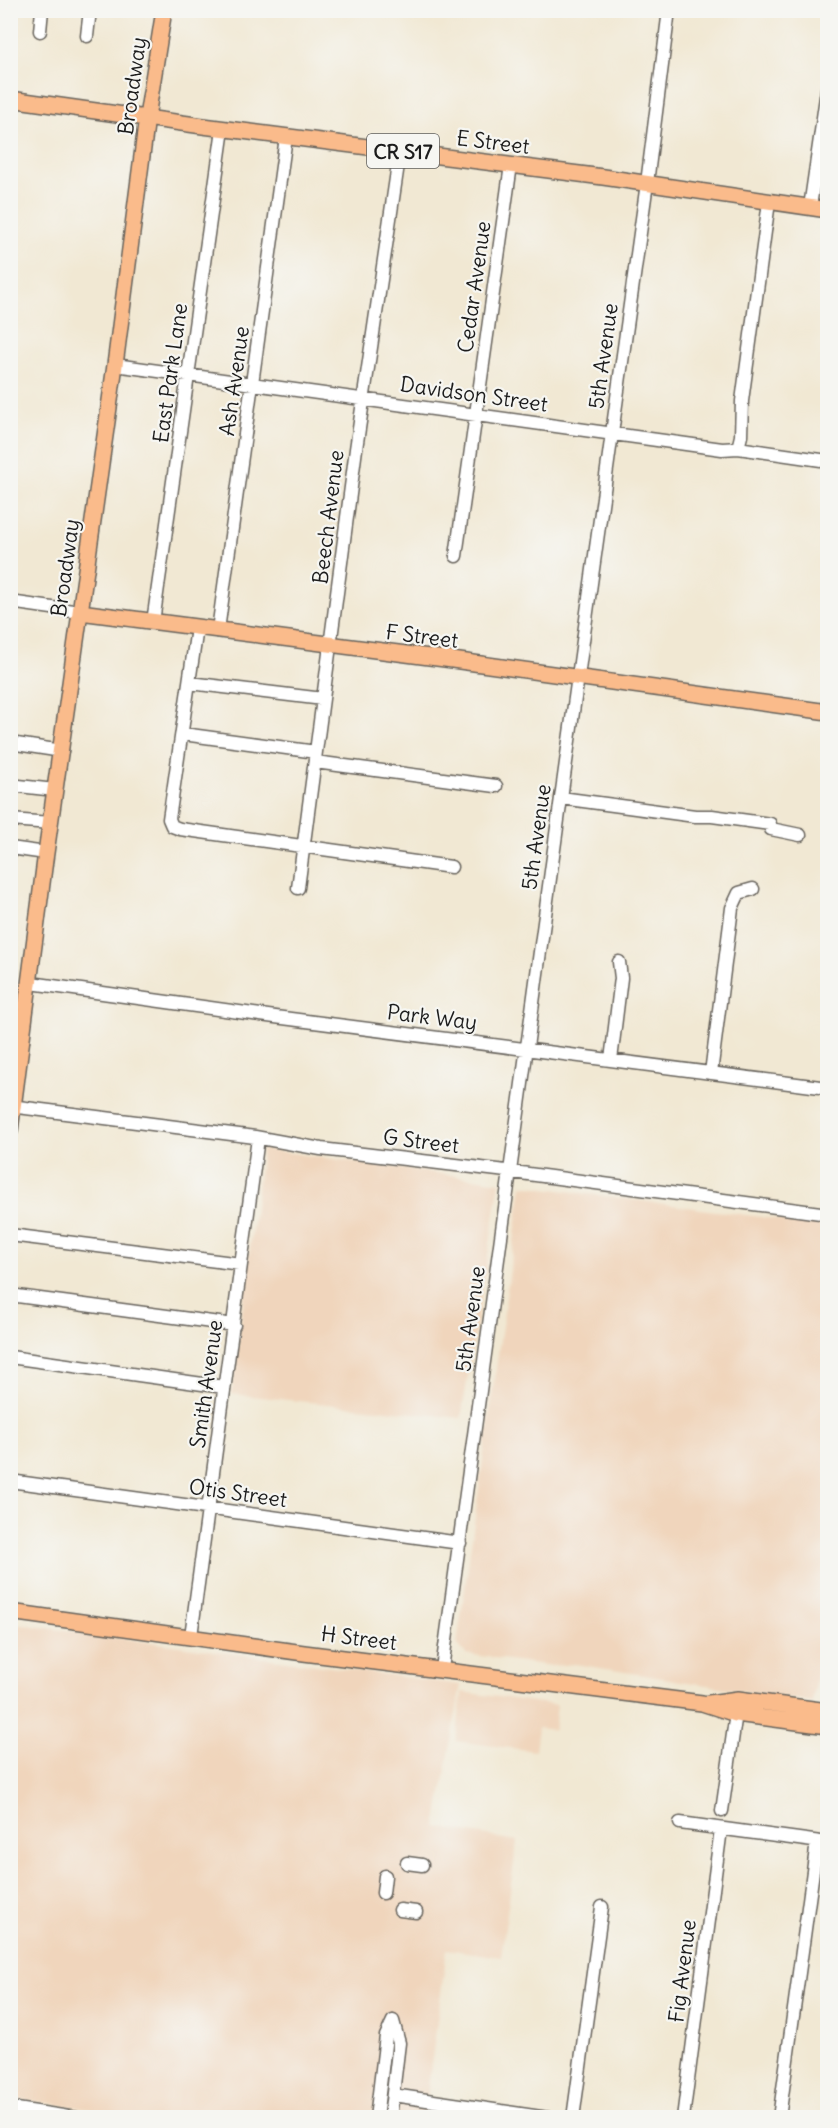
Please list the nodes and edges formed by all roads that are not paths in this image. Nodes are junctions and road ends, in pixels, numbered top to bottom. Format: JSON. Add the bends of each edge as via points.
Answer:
{"nodes":[{"id":1,"x":42,"y":10,"type":"edge"},
{"id":2,"x":90,"y":10,"type":"edge"},
{"id":3,"x":164,"y":10,"type":"edge"},
{"id":4,"x":669,"y":10,"type":"edge"},
{"id":5,"x":40,"y":31,"type":"dead end"},
{"id":6,"x":87,"y":36,"type":"dead end"},
{"id":7,"x":828,"y":83,"type":"edge"},
{"id":8,"x":10,"y":99,"type":"edge"},
{"id":9,"x":147,"y":117,"type":"junction"},
{"id":10,"x":223,"y":129,"type":"junction"},
{"id":11,"x":286,"y":137,"type":"junction"},
{"id":12,"x":400,"y":151,"type":"junction"},
{"id":13,"x":511,"y":165,"type":"junction"},
{"id":14,"x":647,"y":183,"type":"junction"},
{"id":15,"x":769,"y":202,"type":"junction"},
{"id":16,"x":810,"y":207,"type":"junction"},
{"id":17,"x":828,"y":210,"type":"edge"},
{"id":18,"x":115,"y":365,"type":"junction"},
{"id":19,"x":189,"y":375,"type":"junction"},
{"id":20,"x":254,"y":384,"type":"junction"},
{"id":21,"x":363,"y":398,"type":"junction"},
{"id":22,"x":476,"y":414,"type":"junction"},
{"id":23,"x":612,"y":433,"type":"junction"},
{"id":24,"x":738,"y":448,"type":"junction"},
{"id":25,"x":828,"y":461,"type":"edge"},
{"id":26,"x":456,"y":556,"type":"dead end"},
{"id":27,"x":10,"y":602,"type":"edge"},
{"id":28,"x":80,"y":612,"type":"junction"},
{"id":29,"x":153,"y":622,"type":"junction"},
{"id":30,"x":197,"y":628,"type":"junction"},
{"id":31,"x":218,"y":630,"type":"junction"},
{"id":32,"x":330,"y":646,"type":"junction"},
{"id":33,"x":578,"y":678,"type":"junction"},
{"id":34,"x":190,"y":683,"type":"junction"},
{"id":35,"x":323,"y":699,"type":"junction"},
{"id":36,"x":828,"y":712,"type":"edge"},
{"id":37,"x":183,"y":734,"type":"junction"},
{"id":38,"x":10,"y":743,"type":"edge"},
{"id":39,"x":62,"y":751,"type":"junction"},
{"id":40,"x":315,"y":757,"type":"junction"},
{"id":41,"x":10,"y":785,"type":"edge"},
{"id":42,"x":496,"y":786,"type":"dead end"},
{"id":43,"x":55,"y":790,"type":"junction"},
{"id":44,"x":561,"y":798,"type":"junction"},
{"id":45,"x":10,"y":820,"type":"edge"},
{"id":46,"x":51,"y":823,"type":"junction"},
{"id":47,"x":800,"y":836,"type":"dead end"},
{"id":48,"x":304,"y":846,"type":"junction"},
{"id":49,"x":10,"y":848,"type":"edge"},
{"id":50,"x":10,"y":856,"type":"edge"},
{"id":51,"x":46,"y":857,"type":"junction"},
{"id":52,"x":451,"y":867,"type":"dead end"},
{"id":53,"x":298,"y":888,"type":"dead end"},
{"id":54,"x":753,"y":889,"type":"dead end"},
{"id":55,"x":619,"y":962,"type":"dead end"},
{"id":56,"x":31,"y":983,"type":"junction"},
{"id":57,"x":528,"y":1049,"type":"junction"},
{"id":58,"x":611,"y":1060,"type":"junction"},
{"id":59,"x":711,"y":1073,"type":"junction"},
{"id":60,"x":828,"y":1088,"type":"edge"},
{"id":61,"x":12,"y":1106,"type":"edge"},
{"id":62,"x":10,"y":1131,"type":"edge"},
{"id":63,"x":258,"y":1138,"type":"junction"},
{"id":64,"x":509,"y":1178,"type":"junction"},
{"id":65,"x":828,"y":1215,"type":"edge"},
{"id":66,"x":10,"y":1234,"type":"edge"},
{"id":67,"x":241,"y":1264,"type":"junction"},
{"id":68,"x":10,"y":1295,"type":"edge"},
{"id":69,"x":234,"y":1325,"type":"junction"},
{"id":70,"x":10,"y":1357,"type":"edge"},
{"id":71,"x":224,"y":1387,"type":"junction"},
{"id":72,"x":10,"y":1481,"type":"edge"},
{"id":73,"x":209,"y":1509,"type":"junction"},
{"id":74,"x":460,"y":1543,"type":"junction"},
{"id":75,"x":10,"y":1612,"type":"edge"},
{"id":76,"x":191,"y":1636,"type":"junction"},
{"id":77,"x":442,"y":1669,"type":"junction"},
{"id":78,"x":737,"y":1706,"type":"junction"},
{"id":79,"x":828,"y":1711,"type":"edge"},
{"id":80,"x":828,"y":1726,"type":"edge"},
{"id":81,"x":722,"y":1811,"type":"dead end"},
{"id":82,"x":680,"y":1823,"type":"dead end"},
{"id":83,"x":721,"y":1828,"type":"junction"},
{"id":84,"x":822,"y":1842,"type":"edge"},
{"id":85,"x":407,"y":1863,"type":"dead end"},
{"id":86,"x":422,"y":1865,"type":"dead end"},
{"id":87,"x":385,"y":1876,"type":"dead end"},
{"id":88,"x":383,"y":1893,"type":"dead end"},
{"id":89,"x":602,"y":1907,"type":"dead end"},
{"id":90,"x":400,"y":1910,"type":"dead end"},
{"id":91,"x":416,"y":1912,"type":"dead end"},
{"id":92,"x":393,"y":2095,"type":"junction"},
{"id":93,"x":10,"y":2108,"type":"edge"},
{"id":94,"x":76,"y":2118,"type":"edge"},
{"id":95,"x":376,"y":2118,"type":"edge"},
{"id":96,"x":390,"y":2118,"type":"edge"},
{"id":97,"x":548,"y":2118,"type":"edge"},
{"id":98,"x":573,"y":2118,"type":"edge"},
{"id":99,"x":683,"y":2118,"type":"edge"},
{"id":100,"x":779,"y":2118,"type":"edge"}],
"edges":[{"from":1,"to":5,"type":"street"},
{"from":2,"to":6,"type":"street"},
{"from":3,"to":9,"type":"main road","name":"Broadway"},
{"from":4,"to":14,"type":"street","name":"5th Avenue"},
{"from":7,"to":16,"type":"street"},
{"from":8,"to":9,"type":"main road","name":"E Street","number":"CR S17"},
{"from":9,"to":10,"type":"main road","name":"E Street","number":"CR S17"},
{"from":9,"to":18,"type":"main road","name":"Broadway"},
{"from":10,"to":11,"type":"main road","name":"E Street","number":"CR S17"},
{"from":10,"to":19,"type":"street","name":"East Park Lane"},
{"from":11,"to":12,"type":"main road","name":"E Street","number":"CR S17"},
{"from":11,"to":20,"type":"street","name":"Ash Avenue"},
{"from":12,"to":13,"type":"main road","name":"E Street","number":"CR S17"},
{"from":12,"to":21,"type":"street","name":"Beech Avenue"},
{"from":13,"to":14,"type":"main road","name":"E Street","number":"CR S17"},
{"from":13,"to":22,"type":"street","name":"Cedar Avenue"},
{"from":14,"to":15,"type":"main road","name":"E Street","number":"CR S17"},
{"from":14,"to":23,"type":"street","name":"5th Avenue"},
{"from":15,"to":16,"type":"main road","name":"E Street","number":"CR S17"},
{"from":15,"to":24,"type":"street"},
{"from":16,"to":17,"type":"main road","name":"E Street","number":"CR S17"},
{"from":18,"to":19,"type":"street","name":"Davidson Street"},
{"from":18,"to":28,"type":"main road","name":"Broadway"},
{"from":19,"to":20,"type":"street","name":"Davidson Street"},
{"from":19,"to":29,"type":"street","name":"East Park Lane"},
{"from":20,"to":21,"type":"street","name":"Davidson Street"},
{"from":20,"to":31,"type":"street","name":"Ash Avenue"},
{"from":21,"to":22,"type":"street","name":"Davidson Street"},
{"from":21,"to":32,"type":"street","name":"Beech Avenue"},
{"from":22,"to":23,"type":"street","name":"Davidson Street"},
{"from":22,"to":26,"type":"street","name":"Cedar Avenue"},
{"from":23,"to":24,"type":"street","name":"Davidson Street"},
{"from":23,"to":33,"type":"street","name":"5th Avenue"},
{"from":24,"to":25,"type":"street","name":"Davidson Street"},
{"from":27,"to":28,"type":"street","name":"F Street"},
{"from":28,"to":29,"type":"main road","name":"F Street"},
{"from":28,"to":39,"type":"main road","name":"Broadway"},
{"from":29,"to":30,"type":"main road","name":"F Street"},
{"from":30,"to":31,"type":"main road","name":"F Street"},
{"from":30,"to":34,"type":"street"},
{"from":31,"to":32,"type":"main road","name":"F Street"},
{"from":32,"to":33,"type":"main road","name":"F Street"},
{"from":32,"to":35,"type":"street","name":"Beech Avenue"},
{"from":33,"to":36,"type":"main road","name":"F Street"},
{"from":33,"to":44,"type":"street","name":"5th Avenue"},
{"from":34,"to":35,"type":"street"},
{"from":34,"to":37,"type":"street"},
{"from":35,"to":40,"type":"street","name":"Beech Avenue"},
{"from":37,"to":40,"type":"street"},
{"from":37,"to":48,"type":"street","via":[[169,819],[172,826]]},
{"from":38,"to":39,"type":"street"},
{"from":39,"to":43,"type":"main road","name":"Broadway"},
{"from":40,"to":42,"type":"street"},
{"from":40,"to":48,"type":"street","name":"Beech Avenue"},
{"from":41,"to":43,"type":"street"},
{"from":43,"to":46,"type":"main road","name":"Broadway"},
{"from":44,"to":47,"type":"street","via":[[770,824],[771,829]]},
{"from":44,"to":57,"type":"street","name":"5th Avenue"},
{"from":45,"to":46,"type":"street"},
{"from":46,"to":51,"type":"main road","name":"Broadway"},
{"from":48,"to":52,"type":"street"},
{"from":48,"to":53,"type":"street","name":"Beech Avenue"},
{"from":49,"to":51,"type":"street"},
{"from":50,"to":51,"type":"street"},
{"from":51,"to":56,"type":"main road","name":"Broadway"},
{"from":54,"to":59,"type":"street","via":[[739,893],[732,908]]},
{"from":55,"to":58,"type":"street","via":[[621,978]]},
{"from":56,"to":57,"type":"street","name":"Park Way"},
{"from":56,"to":61,"type":"main road","name":"Broadway"},
{"from":57,"to":58,"type":"street","name":"Park Way"},
{"from":57,"to":64,"type":"street","name":"5th Avenue"},
{"from":58,"to":59,"type":"street","name":"Park Way"},
{"from":59,"to":60,"type":"street","name":"Park Way"},
{"from":61,"to":62,"type":"main road","name":"Broadway"},
{"from":61,"to":63,"type":"street","name":"G Street"},
{"from":63,"to":64,"type":"street","name":"G Street"},
{"from":63,"to":67,"type":"street","name":"Smith Avenue"},
{"from":64,"to":65,"type":"street","name":"G Street"},
{"from":64,"to":74,"type":"street","name":"5th Avenue"},
{"from":66,"to":67,"type":"street"},
{"from":67,"to":69,"type":"street","name":"Smith Avenue"},
{"from":68,"to":69,"type":"street"},
{"from":69,"to":71,"type":"street","name":"Smith Avenue"},
{"from":70,"to":71,"type":"street"},
{"from":71,"to":73,"type":"street","name":"Smith Avenue"},
{"from":72,"to":73,"type":"street","name":"Otis Street"},
{"from":73,"to":74,"type":"street","name":"Otis Street"},
{"from":73,"to":76,"type":"street","name":"Smith Avenue"},
{"from":74,"to":77,"type":"street","name":"5th Avenue"},
{"from":75,"to":76,"type":"main road","name":"H Street"},
{"from":76,"to":77,"type":"main road","name":"H Street"},
{"from":77,"to":78,"type":"main road","name":"H Street"},
{"from":78,"to":79,"type":"main road","name":"H Street"},
{"from":78,"to":80,"type":"main road","name":"H Street"},
{"from":78,"to":81,"type":"street"},
{"from":82,"to":83,"type":"street"},
{"from":83,"to":84,"type":"street"},
{"from":83,"to":99,"type":"street","name":"Fig Avenue"},
{"from":84,"to":100,"type":"street"},
{"from":85,"to":86,"type":"street"},
{"from":87,"to":88,"type":"street"},
{"from":89,"to":98,"type":"street"},
{"from":90,"to":91,"type":"street"},
{"from":92,"to":95,"type":"street","via":[[399,2043],[393,2021],[386,2036]]},
{"from":92,"to":96,"type":"street"},
{"from":92,"to":97,"type":"street"},
{"from":93,"to":94,"type":"street"}]}
